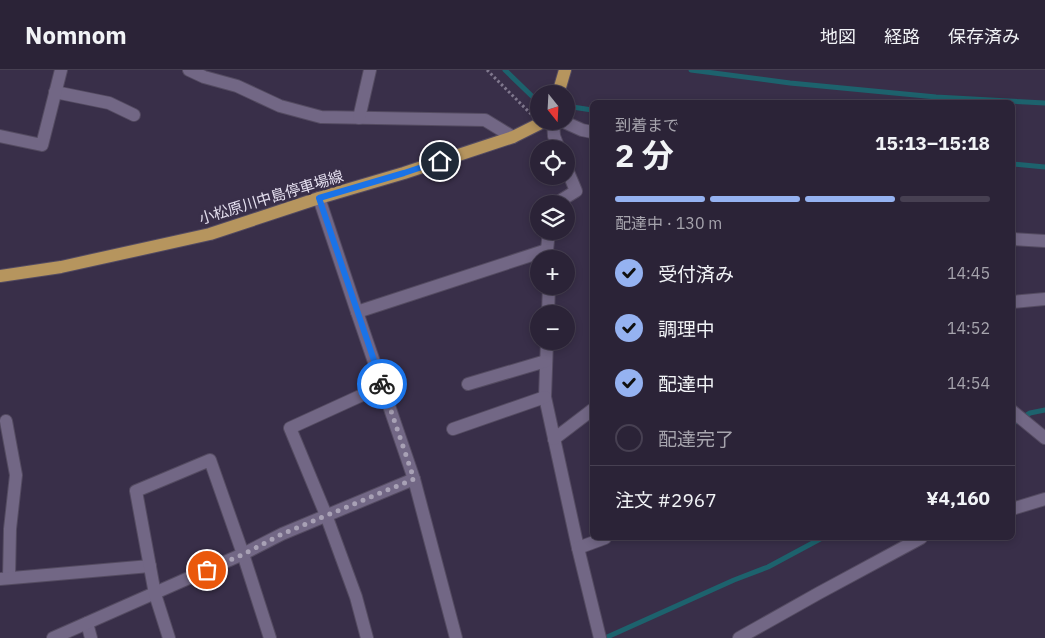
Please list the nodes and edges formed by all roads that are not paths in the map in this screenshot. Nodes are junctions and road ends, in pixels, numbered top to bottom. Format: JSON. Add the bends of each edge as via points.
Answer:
{"nodes":[{"id":1,"x":61,"y":70,"type":"edge"},
{"id":2,"x":190,"y":70,"type":"edge"},
{"id":3,"x":370,"y":70,"type":"edge"},
{"id":4,"x":565,"y":70,"type":"edge"},
{"id":5,"x":561,"y":85,"type":"edge"},
{"id":6,"x":55,"y":92,"type":"junction"},
{"id":7,"x":134,"y":115,"type":"dead end"},
{"id":8,"x":359,"y":118,"type":"junction"},
{"id":9,"x":575,"y":127,"type":"edge"},
{"id":10,"x":530,"y":128,"type":"edge"},
{"id":11,"x":590,"y":132,"type":"edge"},
{"id":12,"x":0,"y":136,"type":"edge"},
{"id":13,"x":513,"y":137,"type":"junction"},
{"id":14,"x":574,"y":185,"type":"edge"},
{"id":15,"x":570,"y":195,"type":"edge"},
{"id":16,"x":319,"y":198,"type":"junction"},
{"id":17,"x":1015,"y":239,"type":"edge"},
{"id":18,"x":1045,"y":241,"type":"edge"},
{"id":19,"x":530,"y":260,"type":"edge"},
{"id":20,"x":0,"y":276,"type":"edge"},
{"id":21,"x":1045,"y":299,"type":"edge"},
{"id":22,"x":1015,"y":302,"type":"edge"},
{"id":23,"x":357,"y":312,"type":"junction"},
{"id":24,"x":547,"y":350,"type":"edge"},
{"id":25,"x":546,"y":361,"type":"junction"},
{"id":26,"x":468,"y":384,"type":"dead end"},
{"id":27,"x":382,"y":386,"type":"junction"},
{"id":28,"x":544,"y":397,"type":"junction"},
{"id":29,"x":590,"y":412,"type":"edge"},
{"id":30,"x":1015,"y":413,"type":"edge"},
{"id":31,"x":6,"y":421,"type":"dead end"},
{"id":32,"x":453,"y":429,"type":"dead end"},
{"id":33,"x":1045,"y":438,"type":"edge"},
{"id":34,"x":554,"y":439,"type":"junction"},
{"id":35,"x":414,"y":479,"type":"junction"},
{"id":36,"x":1045,"y":499,"type":"edge"},
{"id":37,"x":1015,"y":508,"type":"edge"},
{"id":38,"x":326,"y":515,"type":"junction"},
{"id":39,"x":600,"y":540,"type":"edge"},
{"id":40,"x":917,"y":540,"type":"edge"},
{"id":41,"x":578,"y":548,"type":"junction"},
{"id":42,"x":244,"y":554,"type":"junction"},
{"id":43,"x":150,"y":566,"type":"junction"},
{"id":44,"x":5,"y":579,"type":"edge"},
{"id":45,"x":155,"y":594,"type":"junction"},
{"id":46,"x":87,"y":623,"type":"junction"},
{"id":47,"x":600,"y":636,"type":"edge"},
{"id":48,"x":53,"y":638,"type":"edge"},
{"id":49,"x":90,"y":638,"type":"edge"},
{"id":50,"x":169,"y":638,"type":"edge"},
{"id":51,"x":270,"y":638,"type":"edge"},
{"id":52,"x":367,"y":638,"type":"edge"},
{"id":53,"x":456,"y":638,"type":"edge"},
{"id":54,"x":739,"y":638,"type":"edge"}],
"edges":[{"from":1,"to":6,"type":"street"},
{"from":2,"to":8,"type":"street","via":[[237,86],[280,106],[321,118]]},
{"from":3,"to":8,"type":"street"},
{"from":4,"to":5,"type":"main road"},
{"from":6,"to":7,"type":"street","via":[[109,103]]},
{"from":6,"to":12,"type":"street","via":[[42,144]]},
{"from":8,"to":13,"type":"street","via":[[485,120]]},
{"from":9,"to":11,"type":"street"},
{"from":10,"to":13,"type":"main road","name":"小松原川中島停車場線"},
{"from":13,"to":16,"type":"main road","name":"小松原川中島停車場線"},
{"from":14,"to":15,"type":"street","via":[[576,191]]},
{"from":16,"to":20,"type":"main road","name":"小松原川中島停車場線","via":[[210,234],[61,267]]},
{"from":16,"to":23,"type":"street"},
{"from":17,"to":18,"type":"street"},
{"from":19,"to":23,"type":"street"},
{"from":21,"to":22,"type":"street"},
{"from":23,"to":27,"type":"street"},
{"from":24,"to":25,"type":"street"},
{"from":25,"to":26,"type":"street"},
{"from":25,"to":28,"type":"street"},
{"from":27,"to":35,"type":"street"},
{"from":27,"to":38,"type":"street","via":[[290,428]]},
{"from":28,"to":32,"type":"street"},
{"from":28,"to":34,"type":"street"},
{"from":29,"to":34,"type":"street"},
{"from":30,"to":33,"type":"street"},
{"from":31,"to":44,"type":"street","via":[[16,475]]},
{"from":34,"to":41,"type":"street"},
{"from":35,"to":38,"type":"street"},
{"from":35,"to":53,"type":"street"},
{"from":36,"to":37,"type":"street"},
{"from":38,"to":42,"type":"street"},
{"from":38,"to":52,"type":"street","via":[[356,597]]},
{"from":39,"to":41,"type":"street"},
{"from":40,"to":54,"type":"street"},
{"from":41,"to":47,"type":"street"},
{"from":42,"to":43,"type":"street","via":[[210,460],[136,491]]},
{"from":42,"to":45,"type":"street"},
{"from":42,"to":51,"type":"street"},
{"from":43,"to":44,"type":"street"},
{"from":43,"to":45,"type":"street"},
{"from":45,"to":46,"type":"street"},
{"from":45,"to":50,"type":"street"},
{"from":46,"to":48,"type":"street"},
{"from":46,"to":49,"type":"street"}]}
